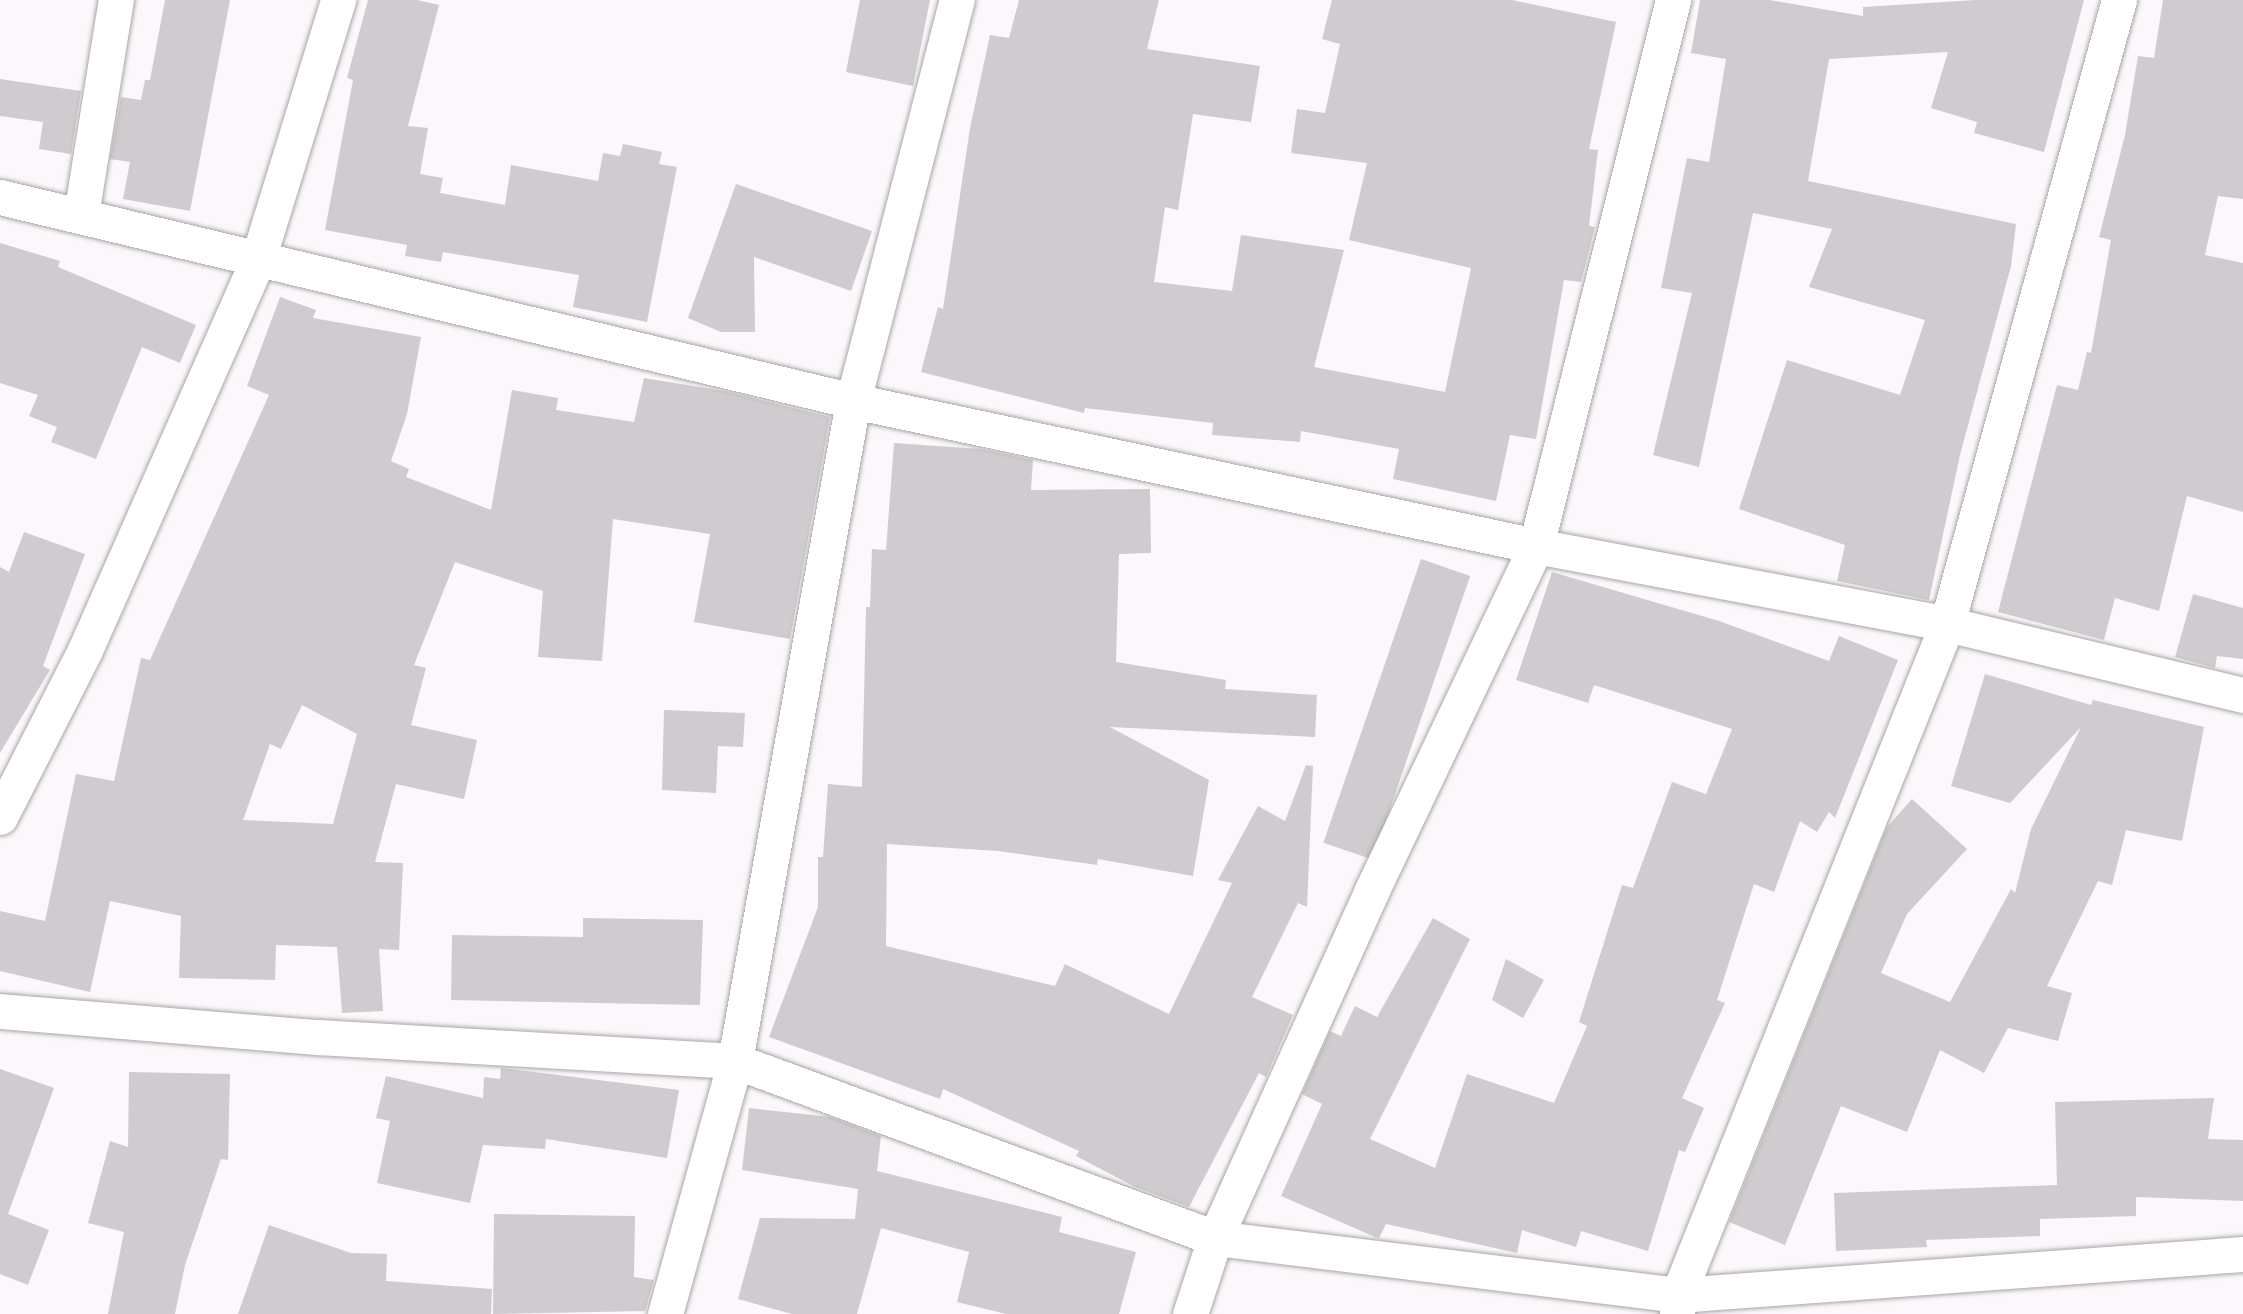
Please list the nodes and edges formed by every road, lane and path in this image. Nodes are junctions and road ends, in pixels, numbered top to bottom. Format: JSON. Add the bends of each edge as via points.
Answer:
{"nodes":[{"id":1,"x":116,"y":0,"type":"edge"},
{"id":2,"x":338,"y":0,"type":"edge"},
{"id":3,"x":957,"y":0,"type":"edge"},
{"id":4,"x":1673,"y":0,"type":"edge"},
{"id":5,"x":2119,"y":0,"type":"edge"},
{"id":6,"x":0,"y":197,"type":"edge"},
{"id":7,"x":81,"y":215,"type":"junction"},
{"id":8,"x":258,"y":259,"type":"junction"},
{"id":9,"x":853,"y":401,"type":"junction"},
{"id":10,"x":1536,"y":546,"type":"junction"},
{"id":11,"x":1947,"y":624,"type":"junction"},
{"id":12,"x":2243,"y":695,"type":"edge"},
{"id":13,"x":0,"y":817,"type":"edge"},
{"id":14,"x":0,"y":1012,"type":"edge"},
{"id":15,"x":735,"y":1061,"type":"junction"},
{"id":16,"x":1215,"y":1238,"type":"junction"},
{"id":17,"x":2243,"y":1254,"type":"edge"},
{"id":18,"x":1677,"y":1304,"type":"edge"},
{"id":19,"x":665,"y":1314,"type":"edge"},
{"id":20,"x":1190,"y":1314,"type":"edge"}],
"edges":[{"from":1,"to":7,"type":"street"},
{"from":2,"to":8,"type":"street"},
{"from":3,"to":9,"type":"street"},
{"from":4,"to":10,"type":"street"},
{"from":5,"to":11,"type":"street"},
{"from":6,"to":7,"type":"street"},
{"from":7,"to":8,"type":"street"},
{"from":8,"to":9,"type":"street"},
{"from":8,"to":13,"type":"street","via":[[85,650]]},
{"from":9,"to":10,"type":"street"},
{"from":9,"to":15,"type":"street"},
{"from":10,"to":11,"type":"street"},
{"from":10,"to":16,"type":"street","via":[[1372,890]]},
{"from":11,"to":12,"type":"street"},
{"from":11,"to":18,"type":"street"},
{"from":14,"to":15,"type":"street","via":[[318,1037]]},
{"from":15,"to":16,"type":"street"},
{"from":15,"to":19,"type":"street"},
{"from":16,"to":18,"type":"street"},
{"from":16,"to":20,"type":"street"},
{"from":17,"to":18,"type":"street"}]}
